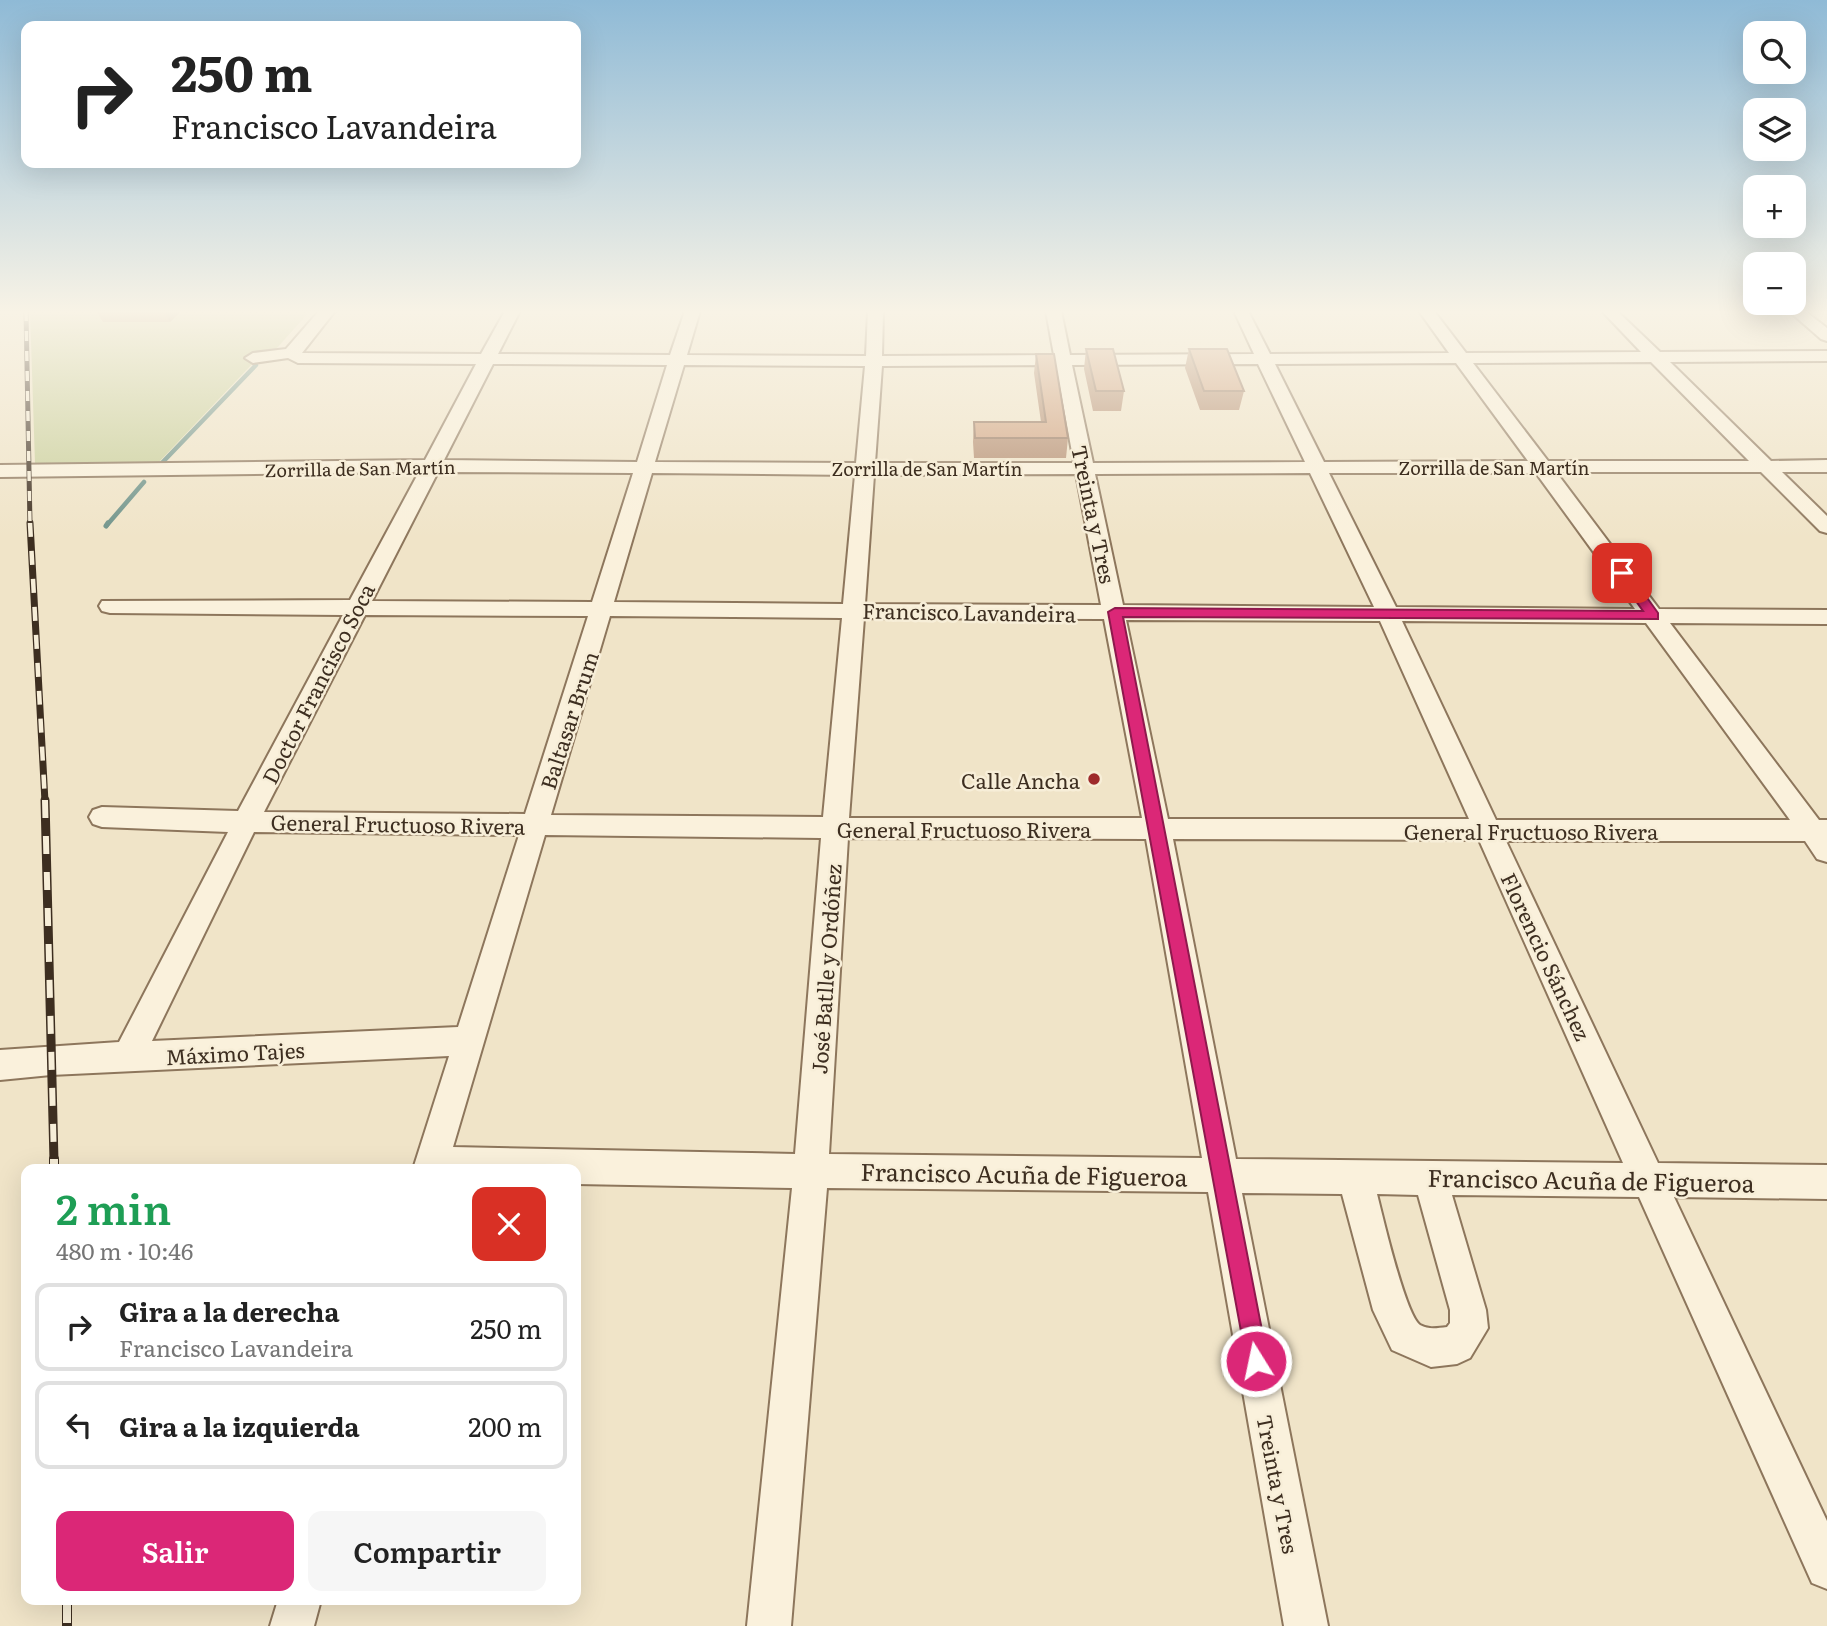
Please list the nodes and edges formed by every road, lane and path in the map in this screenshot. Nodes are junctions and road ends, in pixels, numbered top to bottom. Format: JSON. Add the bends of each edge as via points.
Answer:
{"nodes":[{"id":1,"x":473,"y":387,"type":"edge"},
{"id":2,"x":668,"y":387,"type":"edge"},
{"id":3,"x":872,"y":387,"type":"edge"},
{"id":4,"x":1069,"y":387,"type":"edge"},
{"id":5,"x":1279,"y":387,"type":"edge"},
{"id":6,"x":1485,"y":387,"type":"edge"},
{"id":7,"x":1686,"y":387,"type":"edge"},
{"id":8,"x":430,"y":466,"type":"junction"},
{"id":9,"x":1827,"y":466,"type":"edge"},
{"id":10,"x":645,"y":467,"type":"junction"},
{"id":11,"x":1085,"y":467,"type":"junction"},
{"id":12,"x":1544,"y":467,"type":"junction"},
{"id":13,"x":1766,"y":467,"type":"junction"},
{"id":14,"x":864,"y":468,"type":"junction"},
{"id":15,"x":1318,"y":468,"type":"junction"},
{"id":16,"x":0,"y":471,"type":"edge"},
{"id":17,"x":1827,"y":527,"type":"edge"},
{"id":18,"x":110,"y":606,"type":"dead end"},
{"id":19,"x":356,"y":607,"type":"junction"},
{"id":20,"x":603,"y":608,"type":"junction"},
{"id":21,"x":853,"y":609,"type":"junction"},
{"id":22,"x":1115,"y":612,"type":"junction"},
{"id":23,"x":1388,"y":614,"type":"junction"},
{"id":24,"x":1653,"y":616,"type":"junction"},
{"id":25,"x":1827,"y":617,"type":"edge"},
{"id":26,"x":102,"y":817,"type":"dead end"},
{"id":27,"x":246,"y":822,"type":"junction"},
{"id":28,"x":534,"y":825,"type":"junction"},
{"id":29,"x":1157,"y":827,"type":"junction"},
{"id":30,"x":835,"y":828,"type":"junction"},
{"id":31,"x":1489,"y":830,"type":"junction"},
{"id":32,"x":1822,"y":838,"type":"edge"},
{"id":33,"x":471,"y":1041,"type":"junction"},
{"id":34,"x":128,"y":1058,"type":"junction"},
{"id":35,"x":0,"y":1065,"type":"edge"},
{"id":36,"x":432,"y":1164,"type":"edge"},
{"id":37,"x":581,"y":1169,"type":"edge"},
{"id":38,"x":811,"y":1171,"type":"junction"},
{"id":39,"x":1222,"y":1175,"type":"junction"},
{"id":40,"x":1355,"y":1177,"type":"junction"},
{"id":41,"x":1430,"y":1178,"type":"junction"},
{"id":42,"x":1650,"y":1180,"type":"junction"},
{"id":43,"x":1827,"y":1182,"type":"edge"},
{"id":44,"x":1827,"y":1568,"type":"edge"},
{"id":45,"x":298,"y":1605,"type":"edge"},
{"id":46,"x":292,"y":1626,"type":"edge"},
{"id":47,"x":769,"y":1626,"type":"edge"},
{"id":48,"x":1306,"y":1626,"type":"edge"}],
"edges":[{"from":1,"to":8,"type":"street","name":"Doctor Francisco Soca"},
{"from":2,"to":10,"type":"street","name":"Baltasar Brum"},
{"from":3,"to":14,"type":"street","name":"José Batlle y Ordóñez"},
{"from":4,"to":11,"type":"street","name":"Treinta y Tres"},
{"from":5,"to":15,"type":"street","name":"Florencio Sánchez"},
{"from":6,"to":12,"type":"street"},
{"from":7,"to":13,"type":"street"},
{"from":8,"to":10,"type":"street","name":"Zorrilla de San Martín"},
{"from":8,"to":16,"type":"street","name":"Zorrilla de San Martín"},
{"from":8,"to":19,"type":"street","name":"Doctor Francisco Soca"},
{"from":9,"to":13,"type":"street","name":"Zorrilla de San Martín"},
{"from":10,"to":14,"type":"street","name":"Zorrilla de San Martín"},
{"from":10,"to":20,"type":"street","name":"Baltasar Brum"},
{"from":11,"to":14,"type":"street","name":"Zorrilla de San Martín"},
{"from":11,"to":15,"type":"street","name":"Zorrilla de San Martín"},
{"from":11,"to":22,"type":"street","name":"Treinta y Tres"},
{"from":12,"to":13,"type":"street","name":"Zorrilla de San Martín"},
{"from":12,"to":15,"type":"street","name":"Zorrilla de San Martín"},
{"from":12,"to":24,"type":"street"},
{"from":13,"to":17,"type":"street"},
{"from":14,"to":21,"type":"street","name":"José Batlle y Ordóñez"},
{"from":15,"to":23,"type":"street","name":"Florencio Sánchez"},
{"from":18,"to":19,"type":"street","name":"Francisco Lavandeira"},
{"from":19,"to":20,"type":"street","name":"Francisco Lavandeira"},
{"from":19,"to":27,"type":"street","name":"Doctor Francisco Soca"},
{"from":20,"to":21,"type":"street","name":"Francisco Lavandeira"},
{"from":20,"to":28,"type":"street","name":"Baltasar Brum"},
{"from":21,"to":22,"type":"street","name":"Francisco Lavandeira"},
{"from":21,"to":30,"type":"street","name":"José Batlle y Ordóñez"},
{"from":22,"to":23,"type":"street","name":"Francisco Lavandeira"},
{"from":22,"to":29,"type":"street","name":"Treinta y Tres"},
{"from":23,"to":24,"type":"street","name":"Francisco Lavandeira"},
{"from":23,"to":31,"type":"street","name":"Florencio Sánchez"},
{"from":24,"to":25,"type":"street","name":"Francisco Lavandeira"},
{"from":24,"to":32,"type":"street"},
{"from":26,"to":27,"type":"street","name":"General Fructuoso Rivera"},
{"from":27,"to":28,"type":"street","name":"General Fructuoso Rivera"},
{"from":27,"to":34,"type":"street","name":"Doctor Francisco Soca"},
{"from":28,"to":30,"type":"street","name":"General Fructuoso Rivera"},
{"from":28,"to":33,"type":"street","name":"Baltasar Brum"},
{"from":29,"to":30,"type":"street","name":"General Fructuoso Rivera"},
{"from":29,"to":31,"type":"street","name":"General Fructuoso Rivera"},
{"from":29,"to":39,"type":"street","name":"Treinta y Tres"},
{"from":30,"to":38,"type":"street","name":"José Batlle y Ordóñez"},
{"from":31,"to":32,"type":"street","name":"General Fructuoso Rivera"},
{"from":31,"to":42,"type":"street","name":"Florencio Sánchez"},
{"from":33,"to":34,"type":"street","name":"Máximo Tajes"},
{"from":33,"to":36,"type":"street","name":"Baltasar Brum"},
{"from":34,"to":35,"type":"street","name":"Máximo Tajes"},
{"from":37,"to":38,"type":"street","name":"Francisco Acuña de Figueroa"},
{"from":38,"to":39,"type":"street","name":"Francisco Acuña de Figueroa"},
{"from":38,"to":47,"type":"street","name":"José Batlle y Ordóñez"},
{"from":39,"to":40,"type":"street","name":"Francisco Acuña de Figueroa"},
{"from":39,"to":48,"type":"street","name":"Treinta y Tres"},
{"from":40,"to":41,"type":"street","name":"Francisco Acuña de Figueroa"},
{"from":40,"to":41,"type":"street","via":[[1391,1310],[1405,1337],[1431,1348],[1457,1345],[1469,1328],[1468,1310]]},
{"from":41,"to":42,"type":"street","name":"Francisco Acuña de Figueroa"},
{"from":42,"to":43,"type":"street","name":"Francisco Acuña de Figueroa"},
{"from":42,"to":44,"type":"street","name":"Florencio Sánchez"},
{"from":45,"to":46,"type":"street"}]}
